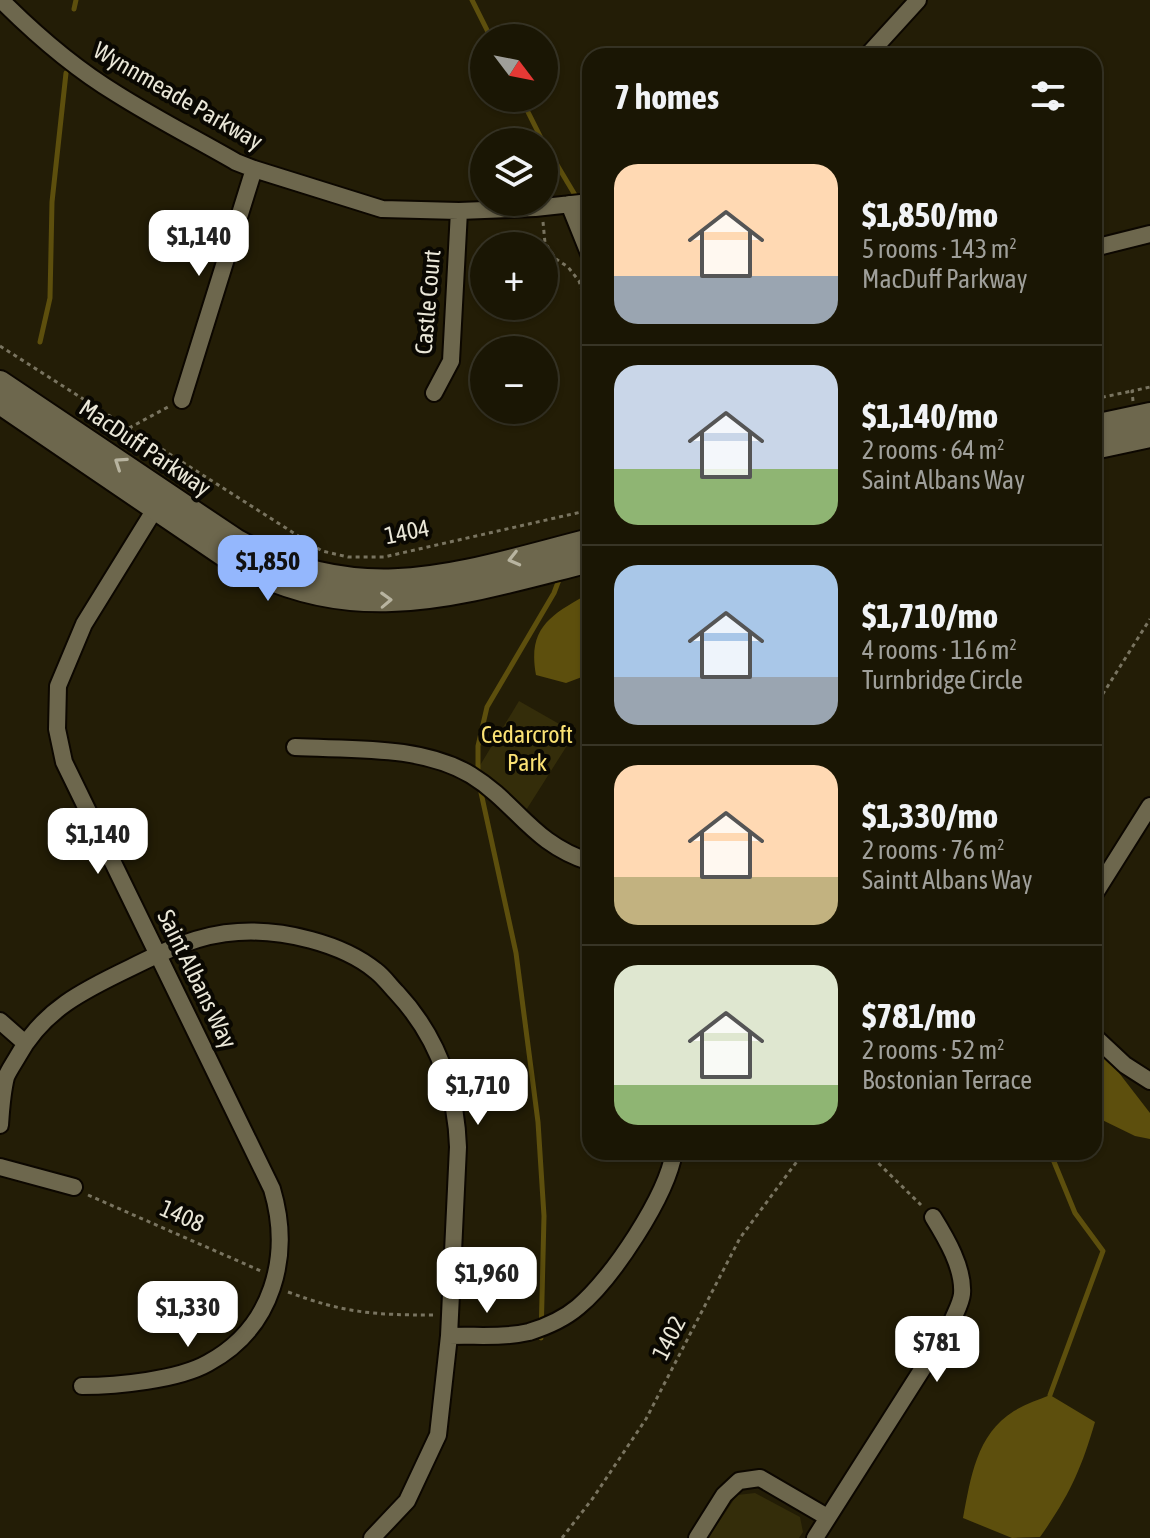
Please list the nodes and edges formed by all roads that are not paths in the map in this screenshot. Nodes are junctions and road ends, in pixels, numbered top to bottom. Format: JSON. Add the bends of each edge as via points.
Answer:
{"nodes":[{"id":1,"x":1,"y":0,"type":"edge"},
{"id":2,"x":918,"y":0,"type":"edge"},
{"id":3,"x":874,"y":48,"type":"edge"},
{"id":4,"x":254,"y":169,"type":"junction"},
{"id":5,"x":582,"y":203,"type":"edge"},
{"id":6,"x":569,"y":204,"type":"junction"},
{"id":7,"x":459,"y":211,"type":"junction"},
{"id":8,"x":1150,"y":234,"type":"edge"},
{"id":9,"x":582,"y":236,"type":"edge"},
{"id":10,"x":1102,"y":246,"type":"edge"},
{"id":11,"x":0,"y":382,"type":"edge"},
{"id":12,"x":434,"y":393,"type":"dead end"},
{"id":13,"x":182,"y":400,"type":"road end"},
{"id":14,"x":0,"y":403,"type":"edge"},
{"id":15,"x":1150,"y":414,"type":"edge"},
{"id":16,"x":1102,"y":424,"type":"edge"},
{"id":17,"x":1150,"y":436,"type":"edge"},
{"id":18,"x":1102,"y":446,"type":"edge"},
{"id":19,"x":160,"y":501,"type":"junction"},
{"id":20,"x":582,"y":542,"type":"edge"},
{"id":21,"x":582,"y":563,"type":"edge"},
{"id":22,"x":295,"y":747,"type":"dead end"},
{"id":23,"x":1150,"y":806,"type":"edge"},
{"id":24,"x":1144,"y":829,"type":"edge"},
{"id":25,"x":582,"y":859,"type":"edge"},
{"id":26,"x":1102,"y":884,"type":"edge"},
{"id":27,"x":158,"y":954,"type":"junction"},
{"id":28,"x":0,"y":1021,"type":"edge"},
{"id":29,"x":25,"y":1043,"type":"junction"},
{"id":30,"x":1102,"y":1043,"type":"edge"},
{"id":31,"x":1150,"y":1081,"type":"edge"},
{"id":32,"x":0,"y":1125,"type":"edge"},
{"id":33,"x":671,"y":1160,"type":"edge"},
{"id":34,"x":0,"y":1167,"type":"edge"},
{"id":35,"x":74,"y":1187,"type":"road end"},
{"id":36,"x":933,"y":1217,"type":"road end"},
{"id":37,"x":449,"y":1336,"type":"junction"},
{"id":38,"x":82,"y":1386,"type":"dead end"},
{"id":39,"x":827,"y":1517,"type":"junction"},
{"id":40,"x":372,"y":1538,"type":"edge"},
{"id":41,"x":697,"y":1538,"type":"edge"},
{"id":42,"x":815,"y":1538,"type":"edge"}],
"edges":[{"from":1,"to":4,"type":"street","name":"Wynnmeade Parkway","via":[[27,27],[116,94]]},
{"from":2,"to":3,"type":"street"},
{"from":4,"to":7,"type":"street","name":"Wynnmeade Parkway","via":[[382,209]]},
{"from":4,"to":13,"type":"street"},
{"from":5,"to":6,"type":"street","name":"Wynnmeade Parkway"},
{"from":6,"to":7,"type":"street","name":"Wynnmeade Parkway"},
{"from":6,"to":9,"type":"street"},
{"from":7,"to":12,"type":"street","name":"Castle Court","via":[[451,361]]},
{"from":8,"to":10,"type":"street"},
{"from":19,"to":11,"type":"street","name":"MacDuff Parkway","one_way":true},
{"from":14,"to":19,"type":"street","name":"MacDuff Parkway"},
{"from":15,"to":16,"type":"street"},
{"from":17,"to":18,"type":"street"},
{"from":20,"to":19,"type":"street","name":"MacDuff Parkway","one_way":true,"via":[[444,575],[386,581],[335,578],[258,553]]},
{"from":19,"to":21,"type":"street","name":"MacDuff Parkway","one_way":true,"via":[[250,571],[334,598],[446,596]]},
{"from":19,"to":27,"type":"street","name":"Saint Albans Way","via":[[84,624],[58,686],[57,729],[64,762]]},
{"from":22,"to":25,"type":"street","via":[[413,756],[471,775],[544,840]]},
{"from":23,"to":24,"type":"street"},
{"from":24,"to":26,"type":"street"},
{"from":27,"to":29,"type":"street","via":[[57,1007]]},
{"from":27,"to":37,"type":"street","via":[[196,939],[279,932],[319,943],[376,970],[411,1008],[431,1038],[457,1117]]},
{"from":27,"to":38,"type":"street","name":"Saint Albans Way","via":[[272,1189],[281,1249],[266,1306],[239,1342],[206,1365],[115,1386]]},
{"from":28,"to":29,"type":"street"},
{"from":29,"to":32,"type":"street","via":[[7,1075]]},
{"from":30,"to":31,"type":"street"},
{"from":33,"to":37,"type":"street","via":[[661,1192],[616,1263],[578,1307],[532,1331]]},
{"from":34,"to":35,"type":"street"},
{"from":36,"to":39,"type":"street","via":[[947,1240],[962,1295],[951,1324]]},
{"from":37,"to":40,"type":"street","via":[[438,1435],[407,1501]]},
{"from":39,"to":41,"type":"street","via":[[760,1478],[739,1481]]},
{"from":39,"to":42,"type":"street"}]}
